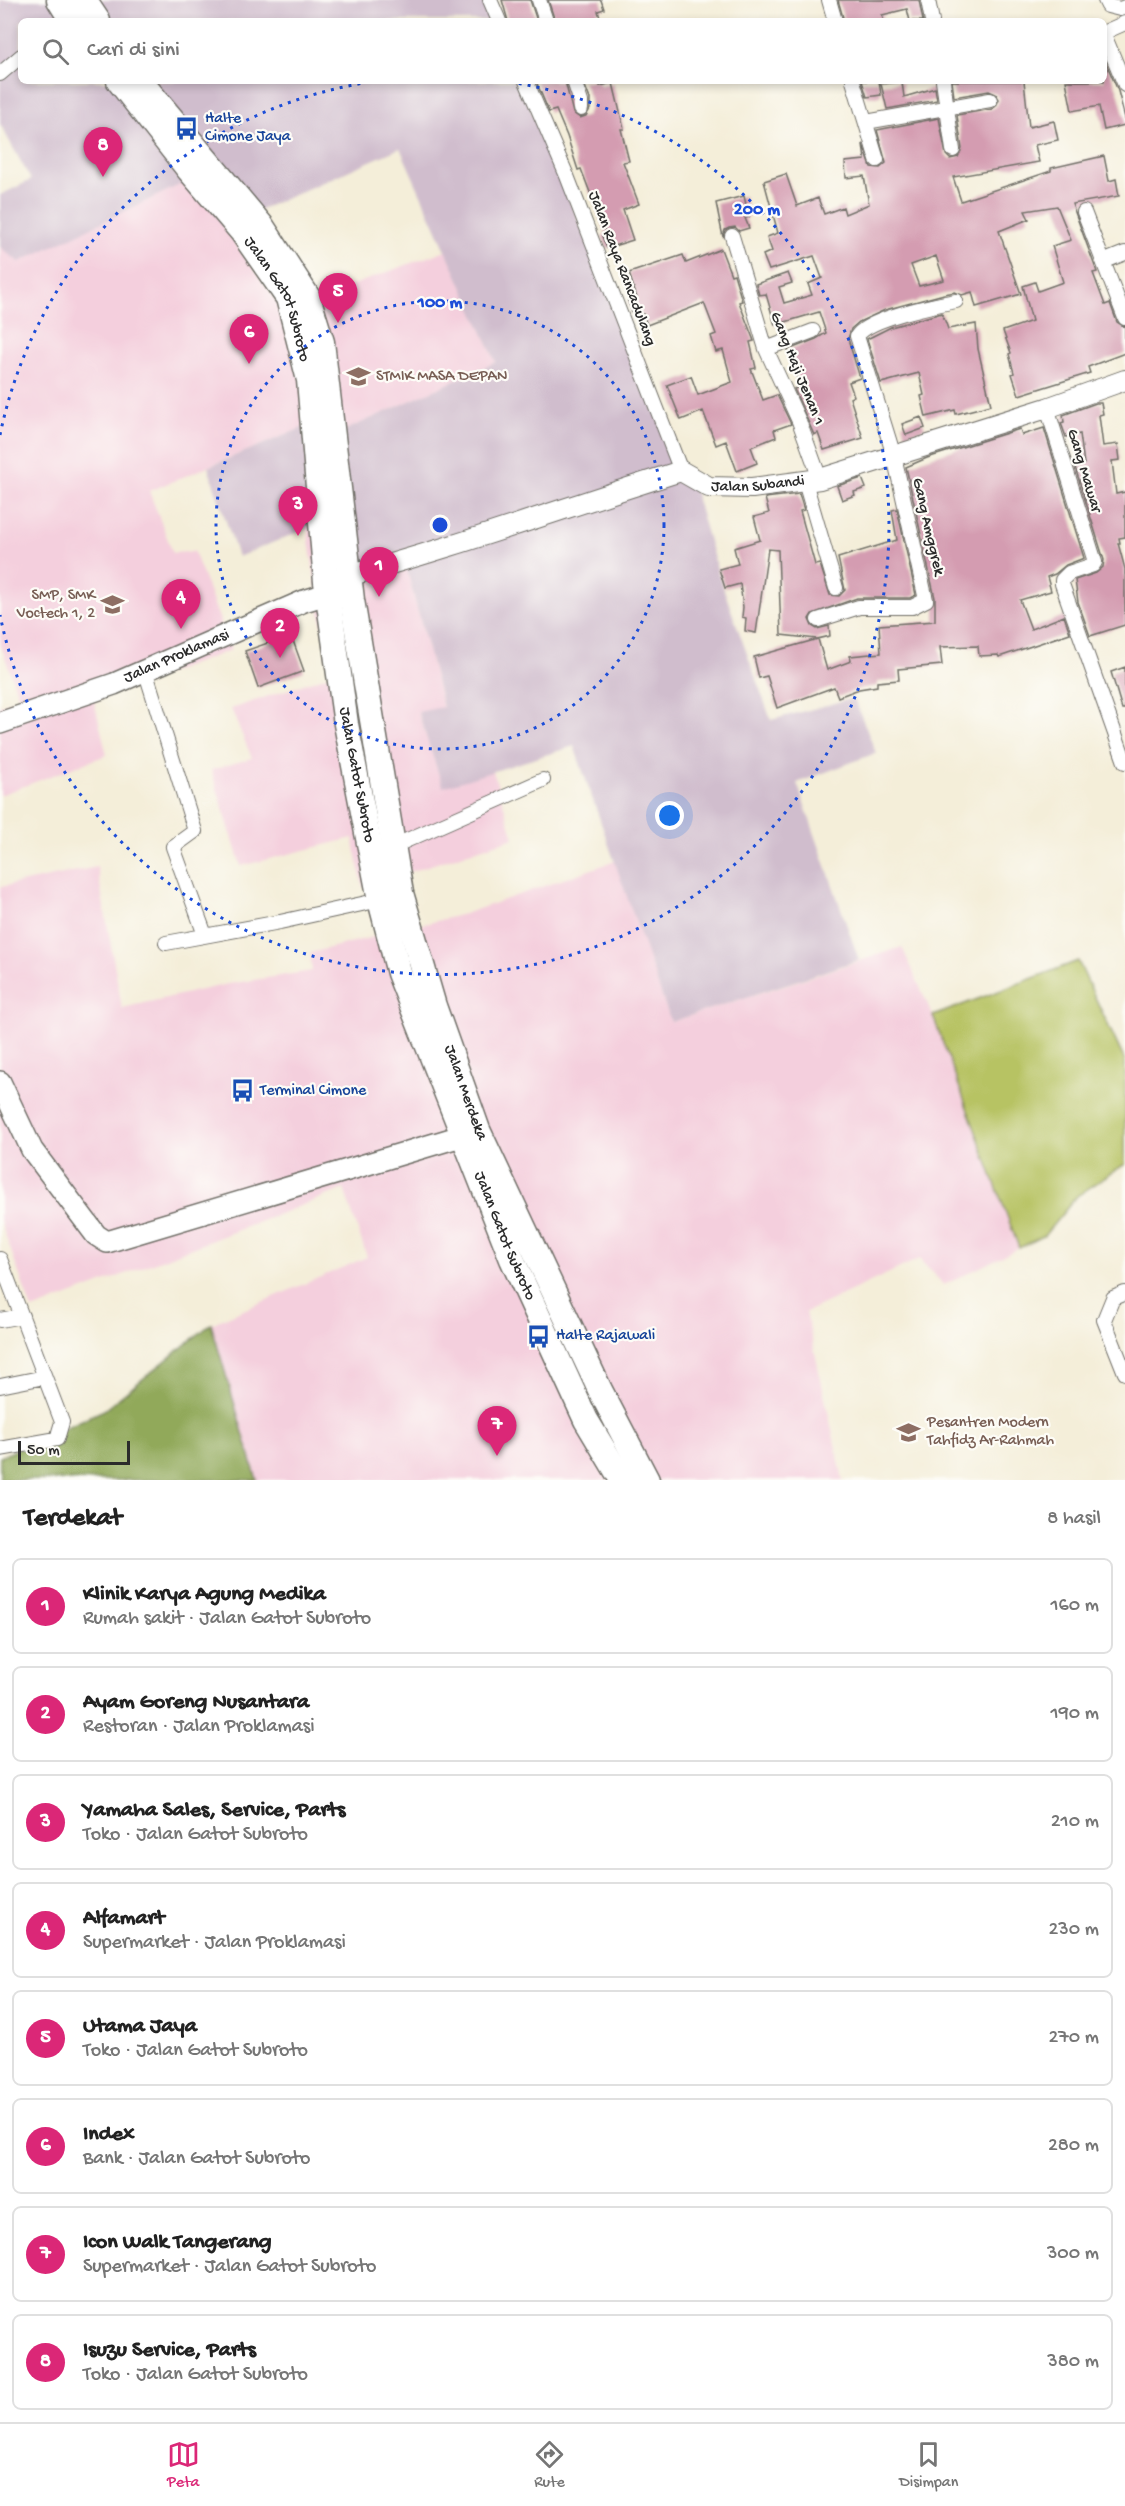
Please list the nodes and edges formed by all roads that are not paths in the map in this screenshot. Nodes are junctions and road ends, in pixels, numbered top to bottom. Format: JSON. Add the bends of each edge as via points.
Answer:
{"nodes":[{"id":1,"x":59,"y":0,"type":"edge"},
{"id":2,"x":84,"y":0,"type":"edge"},
{"id":3,"x":490,"y":0,"type":"edge"},
{"id":4,"x":538,"y":0,"type":"edge"},
{"id":5,"x":829,"y":0,"type":"edge"},
{"id":6,"x":928,"y":0,"type":"edge"},
{"id":7,"x":1105,"y":0,"type":"edge"},
{"id":8,"x":1125,"y":7,"type":"edge"},
{"id":9,"x":70,"y":18,"type":"edge"},
{"id":10,"x":96,"y":18,"type":"edge"},
{"id":11,"x":499,"y":18,"type":"edge"},
{"id":12,"x":545,"y":18,"type":"edge"},
{"id":13,"x":834,"y":18,"type":"edge"},
{"id":14,"x":931,"y":18,"type":"edge"},
{"id":15,"x":1125,"y":23,"type":"edge"},
{"id":16,"x":1107,"y":31,"type":"edge"},
{"id":17,"x":1107,"y":42,"type":"edge"},
{"id":18,"x":18,"y":59,"type":"edge"},
{"id":19,"x":0,"y":74,"type":"edge"},
{"id":20,"x":121,"y":84,"type":"edge"},
{"id":21,"x":143,"y":84,"type":"edge"},
{"id":22,"x":527,"y":84,"type":"edge"},
{"id":23,"x":575,"y":84,"type":"edge"},
{"id":24,"x":854,"y":84,"type":"edge"},
{"id":25,"x":943,"y":84,"type":"edge"},
{"id":26,"x":1125,"y":85,"type":"edge"},
{"id":27,"x":990,"y":100,"type":"dead end"},
{"id":28,"x":947,"y":106,"type":"junction"},
{"id":29,"x":581,"y":109,"type":"dead end"},
{"id":30,"x":866,"y":122,"type":"junction"},
{"id":31,"x":953,"y":150,"type":"dead end"},
{"id":32,"x":877,"y":160,"type":"dead end"},
{"id":33,"x":1084,"y":212,"type":"dead end"},
{"id":34,"x":732,"y":236,"type":"dead end"},
{"id":35,"x":1125,"y":253,"type":"edge"},
{"id":36,"x":1110,"y":259,"type":"dead end"},
{"id":37,"x":956,"y":301,"type":"dead end"},
{"id":38,"x":1125,"y":318,"type":"edge"},
{"id":39,"x":813,"y":331,"type":"dead end"},
{"id":40,"x":766,"y":349,"type":"junction"},
{"id":41,"x":1125,"y":380,"type":"edge"},
{"id":42,"x":1047,"y":408,"type":"junction"},
{"id":43,"x":894,"y":456,"type":"junction"},
{"id":44,"x":681,"y":471,"type":"junction"},
{"id":45,"x":812,"y":480,"type":"junction"},
{"id":46,"x":351,"y":581,"type":"junction"},
{"id":47,"x":327,"y":588,"type":"junction"},
{"id":48,"x":836,"y":588,"type":"dead end"},
{"id":49,"x":818,"y":620,"type":"dead end"},
{"id":50,"x":145,"y":670,"type":"junction"},
{"id":51,"x":370,"y":712,"type":"joint"},
{"id":52,"x":0,"y":723,"type":"edge"},
{"id":53,"x":1119,"y":726,"type":"edge"},
{"id":54,"x":1125,"y":762,"type":"edge"},
{"id":55,"x":543,"y":780,"type":"dead end"},
{"id":56,"x":394,"y":846,"type":"junction"},
{"id":57,"x":380,"y":900,"type":"junction"},
{"id":58,"x":205,"y":935,"type":"junction"},
{"id":59,"x":166,"y":943,"type":"dead end"},
{"id":60,"x":0,"y":1082,"type":"edge"},
{"id":61,"x":470,"y":1134,"type":"junction"},
{"id":62,"x":0,"y":1259,"type":"edge"},
{"id":63,"x":1125,"y":1293,"type":"edge"},
{"id":64,"x":22,"y":1316,"type":"junction"},
{"id":65,"x":0,"y":1320,"type":"edge"},
{"id":66,"x":1125,"y":1373,"type":"edge"},
{"id":67,"x":45,"y":1377,"type":"junction"},
{"id":68,"x":0,"y":1386,"type":"edge"},
{"id":69,"x":0,"y":1449,"type":"edge"},
{"id":70,"x":622,"y":1480,"type":"edge"},
{"id":71,"x":647,"y":1480,"type":"edge"}],
"edges":[{"from":1,"to":9,"type":"highway"},
{"from":2,"to":10,"type":"highway"},
{"from":3,"to":11,"type":"street"},
{"from":4,"to":12,"type":"street"},
{"from":5,"to":13,"type":"street"},
{"from":6,"to":14,"type":"street"},
{"from":7,"to":8,"type":"street","via":[[1108,6]]},
{"from":15,"to":16,"type":"street"},
{"from":17,"to":26,"type":"street"},
{"from":18,"to":19,"type":"street"},
{"from":20,"to":47,"type":"highway","name":"Jalan Gatot Subroto","via":[[242,232],[288,298],[309,380]]},
{"from":21,"to":46,"type":"highway","name":"Jalan Gatot Subroto","via":[[262,226],[308,297],[322,342]]},
{"from":22,"to":44,"type":"street","name":"Jalan Raya Rancadulang","via":[[572,187]]},
{"from":23,"to":29,"type":"street"},
{"from":24,"to":30,"type":"street"},
{"from":25,"to":28,"type":"street"},
{"from":27,"to":28,"type":"street"},
{"from":28,"to":30,"type":"street"},
{"from":28,"to":31,"type":"street"},
{"from":30,"to":32,"type":"street"},
{"from":33,"to":38,"type":"street"},
{"from":34,"to":40,"type":"street","name":"Gang Haji Jenan 1"},
{"from":35,"to":36,"type":"street"},
{"from":37,"to":43,"type":"street","via":[[904,312],[857,334]]},
{"from":39,"to":40,"type":"street"},
{"from":40,"to":45,"type":"street","name":"Gang Haji Jenan 1","via":[[799,421]]},
{"from":41,"to":42,"type":"street","name":"Jalan Subandi"},
{"from":42,"to":43,"type":"street","name":"Jalan Subandi"},
{"from":42,"to":53,"type":"street","name":"Gang Mawar","via":[[1095,562],[1069,573],[1062,584]]},
{"from":43,"to":45,"type":"street","name":"Jalan Subandi"},
{"from":43,"to":49,"type":"street","name":"Gang Amggrek","via":[[926,600],[912,607],[859,607]]},
{"from":44,"to":45,"type":"street","name":"Jalan Subandi","via":[[709,487],[752,488]]},
{"from":44,"to":46,"type":"street"},
{"from":45,"to":48,"type":"street","name":"Gang Haji Jenan 1"},
{"from":46,"to":47,"type":"main road","name":"Jalan Proklamasi"},
{"from":46,"to":51,"type":"highway","name":"Jalan Gatot Subroto"},
{"from":47,"to":50,"type":"main road","name":"Jalan Proklamasi"},
{"from":47,"to":57,"type":"highway","name":"Jalan Gatot Subroto","via":[[346,724]]},
{"from":50,"to":52,"type":"main road","name":"Jalan Proklamasi"},
{"from":50,"to":58,"type":"street","via":[[195,831],[173,847]]},
{"from":51,"to":56,"type":"highway","name":"Jalan Merdeka"},
{"from":53,"to":54,"type":"street","name":"Gang Mawar"},
{"from":55,"to":56,"type":"street"},
{"from":56,"to":61,"type":"highway","name":"Jalan Merdeka","via":[[401,893]]},
{"from":57,"to":58,"type":"street"},
{"from":57,"to":61,"type":"highway","name":"Jalan Gatot Subroto","via":[[399,973]]},
{"from":58,"to":59,"type":"street"},
{"from":60,"to":61,"type":"main road","name":"Jalan Merdeka","via":[[32,1150],[96,1235],[107,1242]]},
{"from":61,"to":70,"type":"highway","name":"Jalan Gatot Subroto","via":[[512,1259],[586,1420]]},
{"from":61,"to":71,"type":"highway","name":"Jalan Merdeka"},
{"from":62,"to":64,"type":"street"},
{"from":63,"to":66,"type":"street","via":[[1113,1298],[1104,1320]]},
{"from":64,"to":65,"type":"street"},
{"from":64,"to":67,"type":"street"},
{"from":67,"to":68,"type":"street"},
{"from":67,"to":69,"type":"street","via":[[62,1422],[57,1439]]}]}
